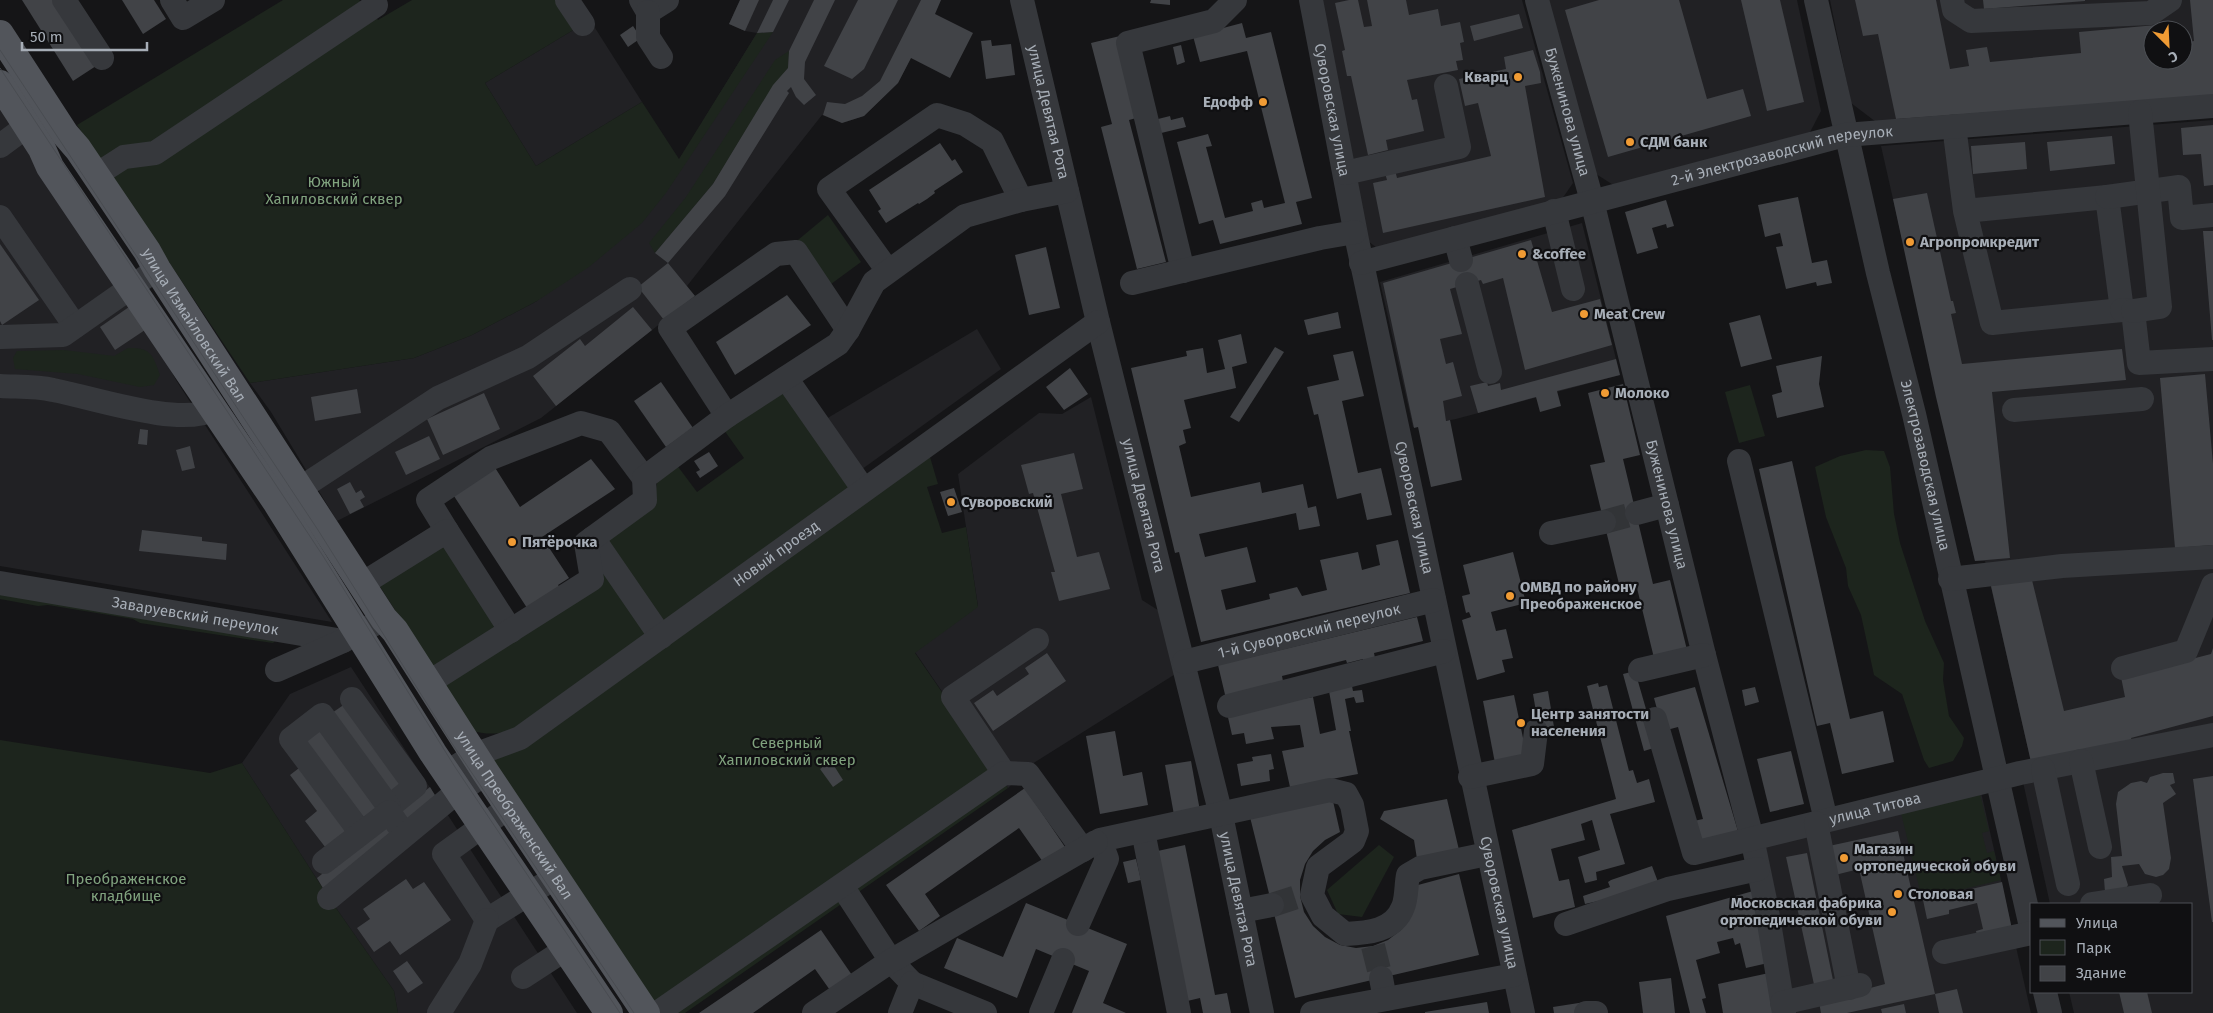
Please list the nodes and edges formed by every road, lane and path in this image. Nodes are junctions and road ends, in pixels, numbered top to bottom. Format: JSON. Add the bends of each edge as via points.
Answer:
{"nodes":[{"id":1,"x":64,"y":0,"type":"edge"},
{"id":2,"x":172,"y":0,"type":"edge"},
{"id":3,"x":213,"y":0,"type":"edge"},
{"id":4,"x":568,"y":0,"type":"edge"},
{"id":5,"x":1022,"y":0,"type":"edge"},
{"id":6,"x":1235,"y":0,"type":"edge"},
{"id":7,"x":1311,"y":0,"type":"edge"},
{"id":8,"x":1537,"y":0,"type":"edge"},
{"id":9,"x":1816,"y":0,"type":"edge"},
{"id":10,"x":1952,"y":0,"type":"edge"},
{"id":11,"x":2170,"y":0,"type":"edge"},
{"id":12,"x":378,"y":2,"type":"edge"},
{"id":13,"x":652,"y":4,"type":"edge"},
{"id":14,"x":582,"y":24,"type":"dead end"},
{"id":15,"x":0,"y":34,"type":"edge"},
{"id":16,"x":661,"y":57,"type":"dead end"},
{"id":17,"x":102,"y":58,"type":"dead end"},
{"id":18,"x":0,"y":84,"type":"edge"},
{"id":19,"x":1446,"y":86,"type":"dead end"},
{"id":20,"x":2213,"y":106,"type":"edge"},
{"id":21,"x":2140,"y":112,"type":"junction"},
{"id":22,"x":27,"y":126,"type":"junction"},
{"id":23,"x":1954,"y":126,"type":"junction"},
{"id":24,"x":1846,"y":135,"type":"junction"},
{"id":25,"x":0,"y":146,"type":"edge"},
{"id":26,"x":1345,"y":173,"type":"junction"},
{"id":27,"x":96,"y":176,"type":"junction"},
{"id":28,"x":1067,"y":191,"type":"junction"},
{"id":29,"x":2147,"y":191,"type":"junction"},
{"id":30,"x":2107,"y":197,"type":"junction"},
{"id":31,"x":1021,"y":200,"type":"junction"},
{"id":32,"x":1592,"y":201,"type":"junction"},
{"id":33,"x":1554,"y":211,"type":"junction"},
{"id":34,"x":1965,"y":211,"type":"junction"},
{"id":35,"x":2213,"y":215,"type":"edge"},
{"id":36,"x":0,"y":217,"type":"edge"},
{"id":37,"x":1355,"y":232,"type":"junction"},
{"id":38,"x":1455,"y":238,"type":"junction"},
{"id":39,"x":1461,"y":260,"type":"dead end"},
{"id":40,"x":1361,"y":263,"type":"junction"},
{"id":41,"x":157,"y":269,"type":"junction"},
{"id":42,"x":888,"y":271,"type":"junction"},
{"id":43,"x":1183,"y":271,"type":"junction"},
{"id":44,"x":1132,"y":283,"type":"dead end"},
{"id":45,"x":1467,"y":284,"type":"dead end"},
{"id":46,"x":132,"y":286,"type":"junction"},
{"id":47,"x":630,"y":289,"type":"dead end"},
{"id":48,"x":1573,"y":290,"type":"dead end"},
{"id":49,"x":2127,"y":311,"type":"junction"},
{"id":50,"x":1098,"y":322,"type":"junction"},
{"id":51,"x":74,"y":326,"type":"junction"},
{"id":52,"x":848,"y":330,"type":"junction"},
{"id":53,"x":2,"y":337,"type":"dead end"},
{"id":54,"x":2213,"y":359,"type":"edge"},
{"id":55,"x":1490,"y":372,"type":"dead end"},
{"id":56,"x":786,"y":378,"type":"junction"},
{"id":57,"x":0,"y":386,"type":"edge"},
{"id":58,"x":2142,"y":399,"type":"dead end"},
{"id":59,"x":214,"y":409,"type":"junction"},
{"id":60,"x":2014,"y":410,"type":"dead end"},
{"id":61,"x":727,"y":416,"type":"junction"},
{"id":62,"x":1739,"y":461,"type":"dead end"},
{"id":63,"x":644,"y":478,"type":"junction"},
{"id":64,"x":300,"y":488,"type":"junction"},
{"id":65,"x":864,"y":490,"type":"junction"},
{"id":66,"x":277,"y":503,"type":"junction"},
{"id":67,"x":1667,"y":505,"type":"junction"},
{"id":68,"x":1636,"y":513,"type":"tunnel mouth"},
{"id":69,"x":1604,"y":522,"type":"tunnel mouth"},
{"id":70,"x":447,"y":531,"type":"junction"},
{"id":71,"x":1551,"y":533,"type":"dead end"},
{"id":72,"x":594,"y":538,"type":"junction"},
{"id":73,"x":2213,"y":556,"type":"edge"},
{"id":74,"x":1950,"y":579,"type":"junction"},
{"id":75,"x":0,"y":583,"type":"edge"},
{"id":76,"x":362,"y":584,"type":"junction"},
{"id":77,"x":2213,"y":584,"type":"edge"},
{"id":78,"x":1434,"y":600,"type":"junction"},
{"id":79,"x":384,"y":619,"type":"junction"},
{"id":80,"x":511,"y":631,"type":"junction"},
{"id":81,"x":351,"y":637,"type":"junction"},
{"id":82,"x":661,"y":637,"type":"junction"},
{"id":83,"x":1037,"y":640,"type":"dead end"},
{"id":84,"x":1444,"y":651,"type":"junction"},
{"id":85,"x":1704,"y":655,"type":"junction"},
{"id":86,"x":1184,"y":662,"type":"junction"},
{"id":87,"x":2123,"y":668,"type":"dead end"},
{"id":88,"x":277,"y":670,"type":"dead end"},
{"id":89,"x":1640,"y":670,"type":"dead end"},
{"id":90,"x":428,"y":683,"type":"junction"},
{"id":91,"x":352,"y":699,"type":"dead end"},
{"id":92,"x":1229,"y":706,"type":"dead end"},
{"id":93,"x":1655,"y":719,"type":"dead end"},
{"id":94,"x":1536,"y":732,"type":"dead end"},
{"id":95,"x":2213,"y":735,"type":"edge"},
{"id":96,"x":2081,"y":761,"type":"junction"},
{"id":97,"x":480,"y":764,"type":"junction"},
{"id":98,"x":2042,"y":769,"type":"junction"},
{"id":99,"x":1004,"y":773,"type":"junction"},
{"id":100,"x":1470,"y":777,"type":"junction"},
{"id":101,"x":1997,"y":778,"type":"junction"},
{"id":102,"x":452,"y":782,"type":"junction"},
{"id":103,"x":509,"y":807,"type":"junction"},
{"id":104,"x":389,"y":809,"type":"junction"},
{"id":105,"x":1221,"y":815,"type":"junction"},
{"id":106,"x":1821,"y":822,"type":"junction"},
{"id":107,"x":482,"y":826,"type":"junction"},
{"id":108,"x":1142,"y":831,"type":"junction"},
{"id":109,"x":361,"y":833,"type":"junction"},
{"id":110,"x":405,"y":834,"type":"junction"},
{"id":111,"x":1752,"y":838,"type":"junction"},
{"id":112,"x":1091,"y":845,"type":"junction"},
{"id":113,"x":2100,"y":847,"type":"dead end"},
{"id":114,"x":1487,"y":854,"type":"junction"},
{"id":115,"x":324,"y":862,"type":"dead end"},
{"id":116,"x":1758,"y":869,"type":"junction"},
{"id":117,"x":556,"y":878,"type":"junction"},
{"id":118,"x":2068,"y":884,"type":"dead end"},
{"id":119,"x":842,"y":886,"type":"junction"},
{"id":120,"x":528,"y":894,"type":"junction"},
{"id":121,"x":2150,"y":895,"type":"dead end"},
{"id":122,"x":329,"y":898,"type":"dead end"},
{"id":123,"x":2098,"y":903,"type":"edge"},
{"id":124,"x":1272,"y":905,"type":"tunnel mouth"},
{"id":125,"x":1241,"y":911,"type":"junction"},
{"id":126,"x":2030,"y":919,"type":"edge"},
{"id":127,"x":487,"y":920,"type":"junction"},
{"id":128,"x":2030,"y":923,"type":"edge"},
{"id":129,"x":1078,"y":924,"type":"dead end"},
{"id":130,"x":1566,"y":924,"type":"dead end"},
{"id":131,"x":566,"y":949,"type":"junction"},
{"id":132,"x":1944,"y":952,"type":"dead end"},
{"id":133,"x":1063,"y":960,"type":"dead end"},
{"id":134,"x":890,"y":961,"type":"junction"},
{"id":135,"x":1514,"y":975,"type":"junction"},
{"id":136,"x":523,"y":977,"type":"dead end"},
{"id":137,"x":912,"y":983,"type":"junction"},
{"id":138,"x":2045,"y":993,"type":"edge"},
{"id":139,"x":1783,"y":1008,"type":"edge"},
{"id":140,"x":1356,"y":1009,"type":"edge"},
{"id":141,"x":439,"y":1013,"type":"edge"},
{"id":142,"x":609,"y":1013,"type":"edge"},
{"id":143,"x":646,"y":1013,"type":"edge"},
{"id":144,"x":657,"y":1013,"type":"edge"},
{"id":145,"x":814,"y":1013,"type":"edge"},
{"id":146,"x":900,"y":1013,"type":"edge"},
{"id":147,"x":984,"y":1013,"type":"edge"},
{"id":148,"x":1041,"y":1013,"type":"edge"},
{"id":149,"x":1179,"y":1013,"type":"edge"},
{"id":150,"x":1262,"y":1013,"type":"edge"},
{"id":151,"x":1312,"y":1013,"type":"edge"},
{"id":152,"x":1523,"y":1013,"type":"edge"},
{"id":153,"x":1586,"y":1013,"type":"edge"},
{"id":154,"x":1596,"y":1013,"type":"edge"},
{"id":155,"x":2050,"y":1013,"type":"edge"}],
"edges":[{"from":1,"to":17,"type":"street"},
{"from":2,"to":3,"type":"street","via":[[183,18]]},
{"from":4,"to":14,"type":"street"},
{"from":5,"to":28,"type":"street","name":"улица Девятая Рота"},
{"from":6,"to":43,"type":"street","via":[[1214,20],[1128,43]]},
{"from":7,"to":26,"type":"street","name":"Суворовская улица"},
{"from":8,"to":32,"type":"street","name":"Буженинова улица"},
{"from":9,"to":24,"type":"street","name":"Электрозаводская улица"},
{"from":10,"to":11,"type":"street","via":[[1954,10],[1971,21],[2151,13]]},
{"from":12,"to":27,"type":"street","via":[[156,153],[124,157]]},
{"from":13,"to":16,"type":"street","via":[[648,37]]},
{"from":15,"to":27,"type":"main road","name":"улица Измайловский Вал"},
{"from":18,"to":22,"type":"main road","name":"улица Измайловский Вал"},
{"from":19,"to":26,"type":"street","via":[[1459,147]]},
{"from":20,"to":21,"type":"street","name":"2-й Электрозаводский переулок"},
{"from":21,"to":23,"type":"street","name":"2-й Электрозаводский переулок"},
{"from":21,"to":29,"type":"street"},
{"from":22,"to":25,"type":"street"},
{"from":22,"to":46,"type":"main road","name":"улица Измайловский Вал","via":[[50,167]]},
{"from":23,"to":24,"type":"street","name":"2-й Электрозаводский переулок"},
{"from":23,"to":34,"type":"street"},
{"from":24,"to":32,"type":"street","name":"2-й Электрозаводский переулок"},
{"from":24,"to":74,"type":"street","name":"Электрозаводская улица","via":[[1910,394]]},
{"from":26,"to":37,"type":"street","name":"Суворовская улица"},
{"from":27,"to":41,"type":"main road","name":"улица Измайловский Вал"},
{"from":28,"to":31,"type":"street"},
{"from":28,"to":50,"type":"street","name":"улица Девятая Рота"},
{"from":29,"to":30,"type":"street"},
{"from":29,"to":35,"type":"street","via":[[2179,187],[2182,218]]},
{"from":29,"to":49,"type":"street","via":[[2160,307]]},
{"from":30,"to":34,"type":"street"},
{"from":30,"to":49,"type":"street"},
{"from":31,"to":42,"type":"street","via":[[965,216]]},
{"from":31,"to":42,"type":"street","via":[[992,141],[965,124],[936,115],[829,189]]},
{"from":32,"to":33,"type":"street","name":"2-й Электрозаводский переулок"},
{"from":32,"to":67,"type":"street","name":"Буженинова улица"},
{"from":33,"to":38,"type":"street","name":"2-й Электрозаводский переулок"},
{"from":33,"to":48,"type":"street"},
{"from":34,"to":49,"type":"street","via":[[1992,323]]},
{"from":36,"to":51,"type":"street"},
{"from":37,"to":40,"type":"street","name":"Суворовская улица"},
{"from":37,"to":43,"type":"street"},
{"from":38,"to":39,"type":"street"},
{"from":38,"to":40,"type":"street","name":"2-й Электрозаводский переулок"},
{"from":40,"to":78,"type":"street","name":"Суворовская улица"},
{"from":41,"to":46,"type":"street"},
{"from":41,"to":64,"type":"main road","name":"улица Измайловский Вал"},
{"from":42,"to":52,"type":"street","via":[[874,282]]},
{"from":43,"to":44,"type":"street"},
{"from":45,"to":55,"type":"street"},
{"from":46,"to":51,"type":"street"},
{"from":46,"to":59,"type":"main road","name":"улица Измайловский Вал"},
{"from":47,"to":64,"type":"street","via":[[528,356],[438,398]]},
{"from":49,"to":54,"type":"street","via":[[2139,363]]},
{"from":50,"to":65,"type":"street","name":"Новый проезд"},
{"from":50,"to":86,"type":"street","name":"улица Девятая Рота"},
{"from":51,"to":53,"type":"street","via":[[63,335]]},
{"from":52,"to":56,"type":"street","via":[[838,344]]},
{"from":52,"to":61,"type":"street","via":[[796,252],[776,254],[670,328]]},
{"from":56,"to":61,"type":"street"},
{"from":56,"to":65,"type":"street"},
{"from":57,"to":59,"type":"street","via":[[51,389],[158,420]]},
{"from":58,"to":60,"type":"street"},
{"from":59,"to":66,"type":"main road","name":"улица Измайловский Вал"},
{"from":61,"to":63,"type":"street"},
{"from":62,"to":106,"type":"street"},
{"from":63,"to":70,"type":"street","via":[[608,431],[581,423],[491,458],[428,500]]},
{"from":63,"to":72,"type":"street","via":[[645,500]]},
{"from":64,"to":66,"type":"street"},
{"from":64,"to":76,"type":"main road","name":"улица Измайловский Вал"},
{"from":65,"to":82,"type":"street","name":"Новый проезд"},
{"from":66,"to":81,"type":"main road","name":"улица Измайловский Вал"},
{"from":67,"to":68,"type":"street"},
{"from":67,"to":85,"type":"street","name":"Буженинова улица"},
{"from":69,"to":71,"type":"street"},
{"from":70,"to":76,"type":"street"},
{"from":70,"to":80,"type":"street"},
{"from":72,"to":80,"type":"street","via":[[586,543],[592,579]]},
{"from":72,"to":82,"type":"street"},
{"from":73,"to":74,"type":"street","via":[[2062,566]]},
{"from":74,"to":101,"type":"street","name":"Электрозаводская улица"},
{"from":75,"to":81,"type":"street","name":"Заваруевский переулок"},
{"from":76,"to":79,"type":"main road","name":"улица Измайловский Вал"},
{"from":77,"to":87,"type":"street","via":[[2186,652]]},
{"from":78,"to":84,"type":"street","name":"Суворовская улица"},
{"from":78,"to":86,"type":"street","name":"1-й Суворовский переулок"},
{"from":79,"to":81,"type":"street"},
{"from":79,"to":90,"type":"main road","name":"улица Преображенский Вал"},
{"from":80,"to":90,"type":"street"},
{"from":81,"to":88,"type":"street"},
{"from":81,"to":102,"type":"main road","via":[[366,649]]},
{"from":82,"to":97,"type":"street","name":"Новый проезд"},
{"from":83,"to":99,"type":"street","via":[[953,697]]},
{"from":84,"to":92,"type":"street"},
{"from":84,"to":100,"type":"street","name":"Суворовская улица"},
{"from":85,"to":89,"type":"street"},
{"from":85,"to":111,"type":"street","name":"Буженинова улица"},
{"from":86,"to":105,"type":"street","name":"улица Девятая Рота"},
{"from":90,"to":97,"type":"main road","name":"улица Преображенский Вал"},
{"from":91,"to":104,"type":"street","via":[[415,786]]},
{"from":93,"to":111,"type":"street","name":"улица Титова","via":[[1694,854]]},
{"from":94,"to":100,"type":"street","via":[[1532,764]]},
{"from":95,"to":96,"type":"street","name":"улица Титова"},
{"from":96,"to":98,"type":"street","name":"улица Титова"},
{"from":96,"to":113,"type":"street"},
{"from":97,"to":102,"type":"street","name":"Новый проезд"},
{"from":97,"to":103,"type":"main road","name":"улица Преображенский Вал"},
{"from":98,"to":101,"type":"street","name":"улица Титова"},
{"from":98,"to":118,"type":"street"},
{"from":99,"to":112,"type":"street","via":[[1028,774]]},
{"from":99,"to":119,"type":"street"},
{"from":100,"to":114,"type":"street","name":"Суворовская улица"},
{"from":101,"to":106,"type":"street","name":"улица Титова"},
{"from":101,"to":126,"type":"street","name":"Электрозаводская улица"},
{"from":102,"to":107,"type":"main road"},
{"from":102,"to":110,"type":"street","name":"Новый проезд"},
{"from":103,"to":107,"type":"street"},
{"from":103,"to":117,"type":"main road","name":"улица Преображенский Вал"},
{"from":104,"to":109,"type":"street"},
{"from":104,"to":109,"type":"street","via":[[322,714],[291,739]]},
{"from":104,"to":110,"type":"street"},
{"from":105,"to":108,"type":"street"},
{"from":105,"to":114,"type":"street","via":[[1330,790],[1346,794],[1352,805],[1357,831],[1353,840],[1318,867],[1306,896],[1323,916],[1346,934],[1371,939],[1391,924],[1404,906],[1408,875],[1420,868]]},
{"from":105,"to":125,"type":"street","name":"улица Девятая Рота"},
{"from":106,"to":111,"type":"street","name":"улица Титова"},
{"from":106,"to":139,"type":"street","via":[[1854,987]]},
{"from":107,"to":120,"type":"main road"},
{"from":107,"to":127,"type":"street","via":[[444,854]]},
{"from":108,"to":112,"type":"street"},
{"from":108,"to":149,"type":"street"},
{"from":109,"to":115,"type":"street"},
{"from":110,"to":122,"type":"street","name":"Новый проезд"},
{"from":111,"to":116,"type":"street","name":"Буженинова улица"},
{"from":112,"to":129,"type":"street","via":[[1107,859]]},
{"from":112,"to":134,"type":"street"},
{"from":114,"to":135,"type":"street","name":"Суворовская улица"},
{"from":116,"to":130,"type":"street","via":[[1668,888]]},
{"from":116,"to":139,"type":"street","name":"Буженинова улица"},
{"from":117,"to":120,"type":"street"},
{"from":117,"to":143,"type":"main road","name":"улица Преображенский Вал"},
{"from":119,"to":134,"type":"street"},
{"from":119,"to":144,"type":"street"},
{"from":120,"to":127,"type":"street"},
{"from":120,"to":131,"type":"main road"},
{"from":121,"to":123,"type":"street"},
{"from":124,"to":125,"type":"street"},
{"from":125,"to":150,"type":"street","name":"улица Девятая Рота"},
{"from":127,"to":141,"type":"street","via":[[470,964]]},
{"from":128,"to":132,"type":"street"},
{"from":131,"to":136,"type":"street"},
{"from":131,"to":142,"type":"main road"},
{"from":133,"to":148,"type":"street"},
{"from":134,"to":137,"type":"street"},
{"from":134,"to":145,"type":"street"},
{"from":135,"to":140,"type":"street","via":[[1383,988]]},
{"from":135,"to":152,"type":"street","name":"Суворовская улица"},
{"from":137,"to":146,"type":"street"},
{"from":137,"to":147,"type":"street"},
{"from":138,"to":155,"type":"street"},
{"from":140,"to":151,"type":"street"},
{"from":153,"to":154,"type":"street"}]}
